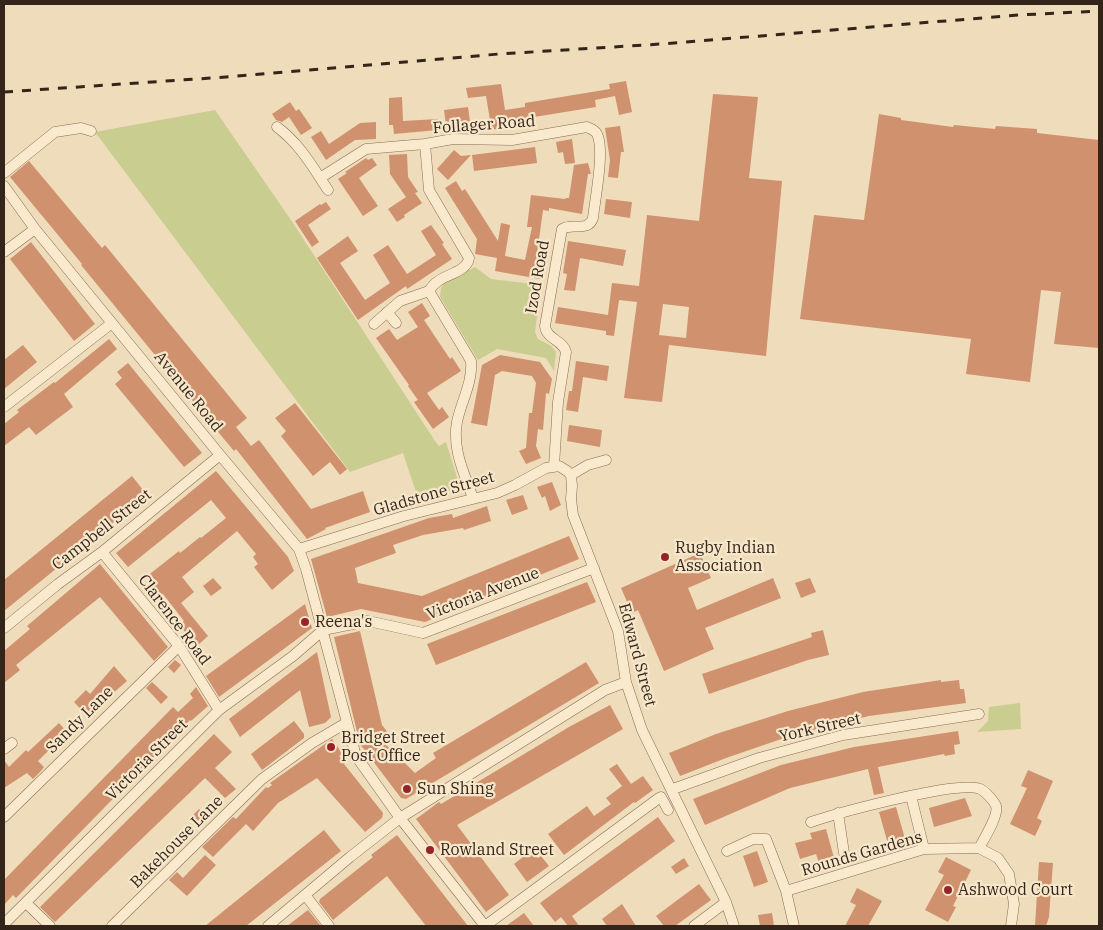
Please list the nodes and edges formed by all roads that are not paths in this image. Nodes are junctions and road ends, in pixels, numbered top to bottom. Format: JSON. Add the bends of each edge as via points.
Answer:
{"nodes":[{"id":1,"x":277,"y":127,"type":"dead end"},
{"id":2,"x":91,"y":131,"type":"dead end"},
{"id":3,"x":425,"y":144,"type":"junction"},
{"id":4,"x":4,"y":174,"type":"edge"},
{"id":5,"x":320,"y":178,"type":"junction"},
{"id":6,"x":4,"y":186,"type":"edge"},
{"id":7,"x":328,"y":190,"type":"dead end"},
{"id":8,"x":588,"y":226,"type":"joint"},
{"id":9,"x":35,"y":229,"type":"junction"},
{"id":10,"x":4,"y":252,"type":"edge"},
{"id":11,"x":429,"y":291,"type":"junction"},
{"id":12,"x":387,"y":312,"type":"junction"},
{"id":13,"x":112,"y":323,"type":"junction"},
{"id":14,"x":396,"y":323,"type":"dead end"},
{"id":15,"x":374,"y":324,"type":"dead end"},
{"id":16,"x":4,"y":407,"type":"edge"},
{"id":17,"x":220,"y":455,"type":"junction"},
{"id":18,"x":606,"y":460,"type":"dead end"},
{"id":19,"x":554,"y":466,"type":"junction"},
{"id":20,"x":571,"y":475,"type":"junction"},
{"id":21,"x":473,"y":498,"type":"junction"},
{"id":22,"x":299,"y":549,"type":"junction"},
{"id":23,"x":102,"y":552,"type":"junction"},
{"id":24,"x":594,"y":568,"type":"junction"},
{"id":25,"x":4,"y":628,"type":"edge"},
{"id":26,"x":322,"y":630,"type":"junction"},
{"id":27,"x":179,"y":646,"type":"junction"},
{"id":28,"x":626,"y":682,"type":"junction"},
{"id":29,"x":219,"y":710,"type":"junction"},
{"id":30,"x":979,"y":714,"type":"dead end"},
{"id":31,"x":346,"y":723,"type":"junction"},
{"id":32,"x":673,"y":790,"type":"junction"},
{"id":33,"x":910,"y":796,"type":"junction"},
{"id":34,"x":668,"y":810,"type":"dead end"},
{"id":35,"x":838,"y":813,"type":"junction"},
{"id":36,"x":4,"y":818,"type":"edge"},
{"id":37,"x":400,"y":818,"type":"junction"},
{"id":38,"x":811,"y":822,"type":"dead end"},
{"id":39,"x":979,"y":848,"type":"junction"},
{"id":40,"x":924,"y":849,"type":"junction"},
{"id":41,"x":726,"y":851,"type":"dead end"},
{"id":42,"x":844,"y":853,"type":"dead end"},
{"id":43,"x":786,"y":892,"type":"junction"},
{"id":44,"x":306,"y":896,"type":"junction"},
{"id":45,"x":726,"y":902,"type":"junction"},
{"id":46,"x":26,"y":903,"type":"junction"},
{"id":47,"x":4,"y":924,"type":"edge"},
{"id":48,"x":50,"y":926,"type":"edge"},
{"id":49,"x":112,"y":926,"type":"edge"},
{"id":50,"x":268,"y":926,"type":"edge"},
{"id":51,"x":329,"y":926,"type":"edge"},
{"id":52,"x":485,"y":926,"type":"edge"},
{"id":53,"x":694,"y":926,"type":"edge"},
{"id":54,"x":734,"y":926,"type":"edge"},
{"id":55,"x":794,"y":926,"type":"edge"},
{"id":56,"x":1011,"y":926,"type":"edge"}],
"edges":[{"from":1,"to":5,"type":"street","via":[[298,144]]},
{"from":2,"to":4,"type":"street","via":[[81,128],[55,132]]},
{"from":3,"to":5,"type":"street","name":"Follager Road","via":[[366,149]]},
{"from":3,"to":8,"type":"street","name":"Follager Road","via":[[453,140],[512,140],[590,128],[598,136],[600,151],[593,218]]},
{"from":3,"to":11,"type":"street","name":"Follager Road","via":[[429,190],[469,258],[465,266],[438,281]]},
{"from":5,"to":7,"type":"street"},
{"from":6,"to":9,"type":"street","name":"Avenue Road"},
{"from":8,"to":19,"type":"street","name":"Izod Road","via":[[562,229],[545,326],[548,334],[565,347],[566,352],[558,402]]},
{"from":9,"to":10,"type":"street"},
{"from":9,"to":13,"type":"street","name":"Avenue Road"},
{"from":11,"to":12,"type":"street","name":"Follager Road","via":[[400,301]]},
{"from":11,"to":21,"type":"street","via":[[471,361],[471,374],[457,423],[456,446]]},
{"from":12,"to":14,"type":"street"},
{"from":12,"to":15,"type":"street","name":"Follager Road"},
{"from":13,"to":16,"type":"street"},
{"from":13,"to":17,"type":"street","name":"Avenue Road"},
{"from":17,"to":22,"type":"street","name":"Avenue Road"},
{"from":17,"to":23,"type":"street","name":"Campbell Street"},
{"from":18,"to":20,"type":"street"},
{"from":19,"to":20,"type":"street","via":[[564,468]]},
{"from":19,"to":21,"type":"street","name":"Gladstone Street","via":[[515,486]]},
{"from":20,"to":24,"type":"street","name":"Edward Street","via":[[574,515]]},
{"from":21,"to":22,"type":"street","name":"Gladstone Street"},
{"from":22,"to":26,"type":"street","name":"Avenue Road"},
{"from":23,"to":25,"type":"street","name":"Campbell Street"},
{"from":23,"to":27,"type":"street","name":"Clarence Road"},
{"from":24,"to":26,"type":"street","name":"Victoria Avenue","via":[[423,633],[368,621]]},
{"from":24,"to":28,"type":"street","name":"Edward Street","via":[[618,631]]},
{"from":26,"to":29,"type":"street","name":"Victoria Street"},
{"from":26,"to":31,"type":"street","name":"Avenue Road"},
{"from":27,"to":29,"type":"street","name":"Clarence Road"},
{"from":27,"to":36,"type":"street","name":"Sandy Lane"},
{"from":28,"to":32,"type":"street","name":"Edward Street","via":[[642,730]]},
{"from":28,"to":37,"type":"street","via":[[605,690]]},
{"from":29,"to":46,"type":"street","name":"Victoria Street"},
{"from":30,"to":32,"type":"street","name":"York Street","via":[[843,735],[759,758]]},
{"from":31,"to":37,"type":"street","name":"Avenue Road","via":[[356,756]]},
{"from":31,"to":49,"type":"street","name":"Bakehouse Lane","via":[[262,779]]},
{"from":32,"to":45,"type":"street","name":"Edward Street"},
{"from":33,"to":35,"type":"street"},
{"from":33,"to":39,"type":"street","via":[[966,787],[981,790],[996,805],[997,813]]},
{"from":33,"to":40,"type":"street"},
{"from":34,"to":52,"type":"street","via":[[659,798]]},
{"from":35,"to":38,"type":"street"},
{"from":35,"to":42,"type":"street"},
{"from":37,"to":44,"type":"street"},
{"from":37,"to":52,"type":"street","name":"Avenue Road"},
{"from":39,"to":40,"type":"street","name":"Rounds Gardens"},
{"from":39,"to":56,"type":"street","via":[[998,858],[1009,874],[1014,904]]},
{"from":40,"to":43,"type":"street","name":"Rounds Gardens"},
{"from":41,"to":43,"type":"street","via":[[753,839],[766,839]]},
{"from":43,"to":55,"type":"street","name":"Rounds Gardens"},
{"from":44,"to":50,"type":"street"},
{"from":44,"to":51,"type":"street"},
{"from":45,"to":53,"type":"street"},
{"from":45,"to":54,"type":"street","name":"Edward Street"},
{"from":46,"to":47,"type":"street","name":"Victoria Street"},
{"from":46,"to":48,"type":"street"}]}
